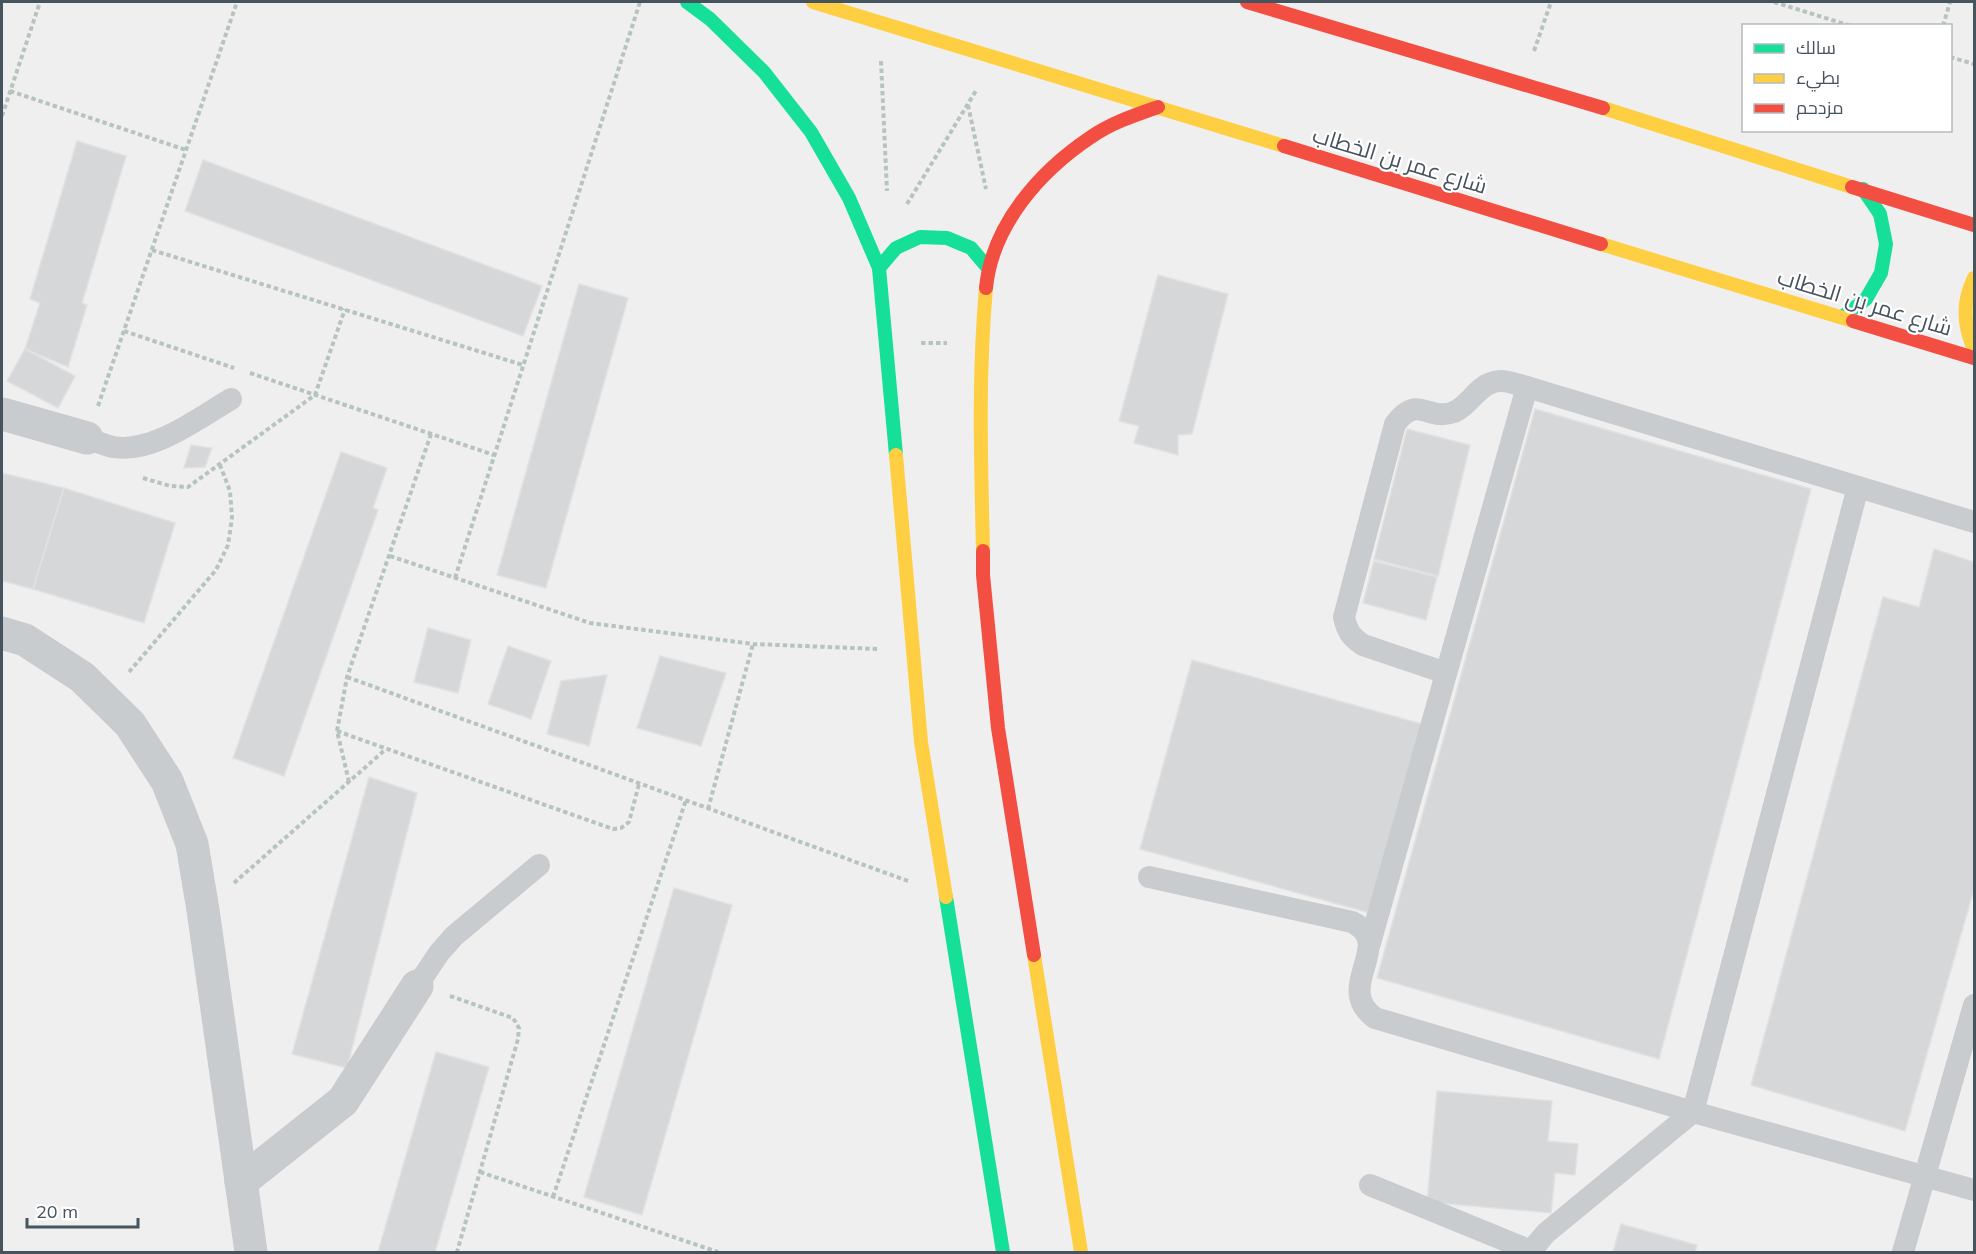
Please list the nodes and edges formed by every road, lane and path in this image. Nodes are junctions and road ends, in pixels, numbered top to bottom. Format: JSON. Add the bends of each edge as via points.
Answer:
{"nodes":[{"id":1,"x":40,"y":2,"type":"edge"},
{"id":2,"x":237,"y":2,"type":"edge"},
{"id":3,"x":640,"y":2,"type":"edge"},
{"id":4,"x":687,"y":2,"type":"edge"},
{"id":5,"x":813,"y":2,"type":"edge"},
{"id":6,"x":1247,"y":2,"type":"edge"},
{"id":7,"x":1551,"y":2,"type":"edge"},
{"id":8,"x":1774,"y":2,"type":"edge"},
{"id":9,"x":1950,"y":2,"type":"edge"},
{"id":10,"x":879,"y":22,"type":"junction"},
{"id":11,"x":1845,"y":24,"type":"edge"},
{"id":12,"x":1944,"y":24,"type":"edge"},
{"id":13,"x":996,"y":58,"type":"junction"},
{"id":14,"x":1952,"y":58,"type":"edge"},
{"id":15,"x":1974,"y":64,"type":"edge"},
{"id":16,"x":1523,"y":83,"type":"junction"},
{"id":17,"x":10,"y":91,"type":"junction"},
{"id":18,"x":968,"y":104,"type":"junction"},
{"id":19,"x":1158,"y":107,"type":"junction"},
{"id":20,"x":2,"y":116,"type":"edge"},
{"id":21,"x":186,"y":150,"type":"junction"},
{"id":22,"x":1863,"y":189,"type":"junction"},
{"id":23,"x":887,"y":199,"type":"dead end"},
{"id":24,"x":1974,"y":225,"type":"edge"},
{"id":25,"x":998,"y":242,"type":"junction"},
{"id":26,"x":152,"y":250,"type":"junction"},
{"id":27,"x":877,"y":263,"type":"junction"},
{"id":28,"x":988,"y":268,"type":"junction"},
{"id":29,"x":1974,"y":278,"type":"edge"},
{"id":30,"x":1842,"y":317,"type":"junction"},
{"id":31,"x":124,"y":331,"type":"junction"},
{"id":32,"x":886,"y":342,"type":"junction"},
{"id":33,"x":981,"y":344,"type":"junction"},
{"id":34,"x":1974,"y":349,"type":"edge"},
{"id":35,"x":1974,"y":358,"type":"edge"},
{"id":36,"x":523,"y":365,"type":"junction"},
{"id":37,"x":236,"y":368,"type":"dead end"},
{"id":38,"x":247,"y":372,"type":"dead end"},
{"id":39,"x":1527,"y":387,"type":"junction"},
{"id":40,"x":231,"y":399,"type":"dead end"},
{"id":41,"x":2,"y":414,"type":"edge"},
{"id":42,"x":430,"y":434,"type":"junction"},
{"id":43,"x":87,"y":438,"type":"junction"},
{"id":44,"x":494,"y":455,"type":"junction"},
{"id":45,"x":219,"y":465,"type":"dead end"},
{"id":46,"x":1858,"y":487,"type":"junction"},
{"id":47,"x":1974,"y":522,"type":"edge"},
{"id":48,"x":390,"y":556,"type":"junction"},
{"id":49,"x":455,"y":578,"type":"junction"},
{"id":50,"x":2,"y":633,"type":"edge"},
{"id":51,"x":753,"y":644,"type":"junction"},
{"id":52,"x":912,"y":651,"type":"junction"},
{"id":53,"x":1446,"y":673,"type":"junction"},
{"id":54,"x":347,"y":677,"type":"junction"},
{"id":55,"x":105,"y":700,"type":"junction"},
{"id":56,"x":337,"y":731,"type":"junction"},
{"id":57,"x":387,"y":749,"type":"junction"},
{"id":58,"x":349,"y":782,"type":"junction"},
{"id":59,"x":639,"y":783,"type":"junction"},
{"id":60,"x":686,"y":800,"type":"junction"},
{"id":61,"x":708,"y":808,"type":"junction"},
{"id":62,"x":539,"y":865,"type":"dead end"},
{"id":63,"x":1149,"y":877,"type":"dead end"},
{"id":64,"x":946,"y":895,"type":"junction"},
{"id":65,"x":203,"y":910,"type":"junction"},
{"id":66,"x":1370,"y":943,"type":"junction"},
{"id":67,"x":417,"y":986,"type":"junction"},
{"id":68,"x":1974,"y":1005,"type":"edge"},
{"id":69,"x":1693,"y":1112,"type":"junction"},
{"id":70,"x":480,"y":1172,"type":"junction"},
{"id":71,"x":1925,"y":1176,"type":"junction"},
{"id":72,"x":241,"y":1182,"type":"junction"},
{"id":73,"x":1370,"y":1185,"type":"dead end"},
{"id":74,"x":1974,"y":1190,"type":"edge"},
{"id":75,"x":553,"y":1197,"type":"junction"},
{"id":76,"x":251,"y":1252,"type":"edge"},
{"id":77,"x":457,"y":1252,"type":"edge"},
{"id":78,"x":718,"y":1252,"type":"edge"},
{"id":79,"x":1003,"y":1252,"type":"edge"},
{"id":80,"x":1081,"y":1252,"type":"edge"},
{"id":81,"x":1531,"y":1252,"type":"edge"},
{"id":82,"x":1903,"y":1252,"type":"edge"}],
"edges":[{"from":1,"to":17,"type":"path"},
{"from":2,"to":21,"type":"path"},
{"from":3,"to":36,"type":"path"},
{"from":4,"to":27,"type":"street","via":[[764,72],[811,132],[849,198]]},
{"from":5,"to":10,"type":"street","name":"شارع عمر بن الخطاب"},
{"from":6,"to":16,"type":"street"},
{"from":7,"to":16,"type":"path"},
{"from":8,"to":11,"type":"path"},
{"from":9,"to":12,"type":"path"},
{"from":10,"to":13,"type":"street","name":"شارع عمر بن الخطاب"},
{"from":10,"to":23,"type":"path"},
{"from":13,"to":18,"type":"path"},
{"from":13,"to":19,"type":"street","name":"شارع عمر بن الخطاب"},
{"from":14,"to":15,"type":"path"},
{"from":16,"to":22,"type":"street"},
{"from":17,"to":20,"type":"path"},
{"from":17,"to":21,"type":"path"},
{"from":18,"to":25,"type":"path"},
{"from":18,"to":27,"type":"path"},
{"from":19,"to":25,"type":"street","via":[[1116,123],[1063,157],[1037,182]]},
{"from":19,"to":30,"type":"street","name":"شارع عمر بن الخطاب"},
{"from":21,"to":26,"type":"path"},
{"from":22,"to":24,"type":"street"},
{"from":22,"to":30,"type":"street","via":[[1880,214],[1886,244],[1883,263],[1866,299]]},
{"from":25,"to":28,"type":"street"},
{"from":26,"to":31,"type":"path"},
{"from":26,"to":36,"type":"path"},
{"from":27,"to":28,"type":"street","via":[[896,248],[929,237],[947,238],[971,248]]},
{"from":27,"to":32,"type":"street"},
{"from":28,"to":33,"type":"street"},
{"from":29,"to":34,"type":"street","via":[[1964,312]]},
{"from":30,"to":35,"type":"street","name":"شارع عمر بن الخطاب"},
{"from":31,"to":37,"type":"path"},
{"from":31,"to":43,"type":"path"},
{"from":32,"to":33,"type":"path"},
{"from":32,"to":52,"type":"street"},
{"from":33,"to":80,"type":"street","via":[[983,575],[998,728]]},
{"from":36,"to":44,"type":"path"},
{"from":38,"to":42,"type":"path"},
{"from":39,"to":46,"type":"lane"},
{"from":39,"to":53,"type":"lane"},
{"from":39,"to":53,"type":"lane","via":[[1501,380],[1489,383],[1456,411],[1443,414],[1418,408],[1409,410],[1392,433],[1344,617],[1346,628],[1363,645]]},
{"from":40,"to":43,"type":"lane","via":[[172,434],[144,445],[115,447]]},
{"from":41,"to":43,"type":"street"},
{"from":42,"to":44,"type":"path"},
{"from":42,"to":48,"type":"path"},
{"from":44,"to":49,"type":"path"},
{"from":45,"to":55,"type":"path","via":[[230,490],[232,518],[228,545],[216,570]]},
{"from":46,"to":47,"type":"lane"},
{"from":46,"to":69,"type":"lane"},
{"from":48,"to":49,"type":"path"},
{"from":48,"to":54,"type":"path"},
{"from":49,"to":51,"type":"path","via":[[590,623]]},
{"from":50,"to":55,"type":"street","via":[[25,640],[82,677]]},
{"from":51,"to":52,"type":"path"},
{"from":51,"to":61,"type":"path"},
{"from":52,"to":64,"type":"street","via":[[921,742]]},
{"from":53,"to":66,"type":"lane"},
{"from":54,"to":56,"type":"path"},
{"from":54,"to":59,"type":"path"},
{"from":55,"to":65,"type":"street","via":[[130,724],[167,781],[192,843]]},
{"from":56,"to":57,"type":"path"},
{"from":56,"to":58,"type":"path"},
{"from":57,"to":58,"type":"path"},
{"from":57,"to":59,"type":"path","via":[[613,829],[629,822]]},
{"from":58,"to":65,"type":"path"},
{"from":59,"to":60,"type":"path"},
{"from":60,"to":61,"type":"path"},
{"from":60,"to":75,"type":"path"},
{"from":61,"to":64,"type":"path"},
{"from":62,"to":67,"type":"lane","via":[[454,936]]},
{"from":63,"to":66,"type":"lane","via":[[1352,922],[1361,926]]},
{"from":64,"to":79,"type":"street"},
{"from":65,"to":72,"type":"street"},
{"from":66,"to":69,"type":"lane","via":[[1359,998],[1375,1018]]},
{"from":67,"to":70,"type":"path","via":[[513,1018],[519,1028]]},
{"from":67,"to":72,"type":"street","via":[[343,1101]]},
{"from":68,"to":71,"type":"lane"},
{"from":69,"to":71,"type":"lane"},
{"from":69,"to":81,"type":"lane","via":[[1546,1233]]},
{"from":70,"to":75,"type":"path"},
{"from":70,"to":77,"type":"path"},
{"from":71,"to":74,"type":"lane"},
{"from":71,"to":82,"type":"lane"},
{"from":72,"to":76,"type":"street"},
{"from":73,"to":81,"type":"lane"},
{"from":75,"to":78,"type":"path"}]}
